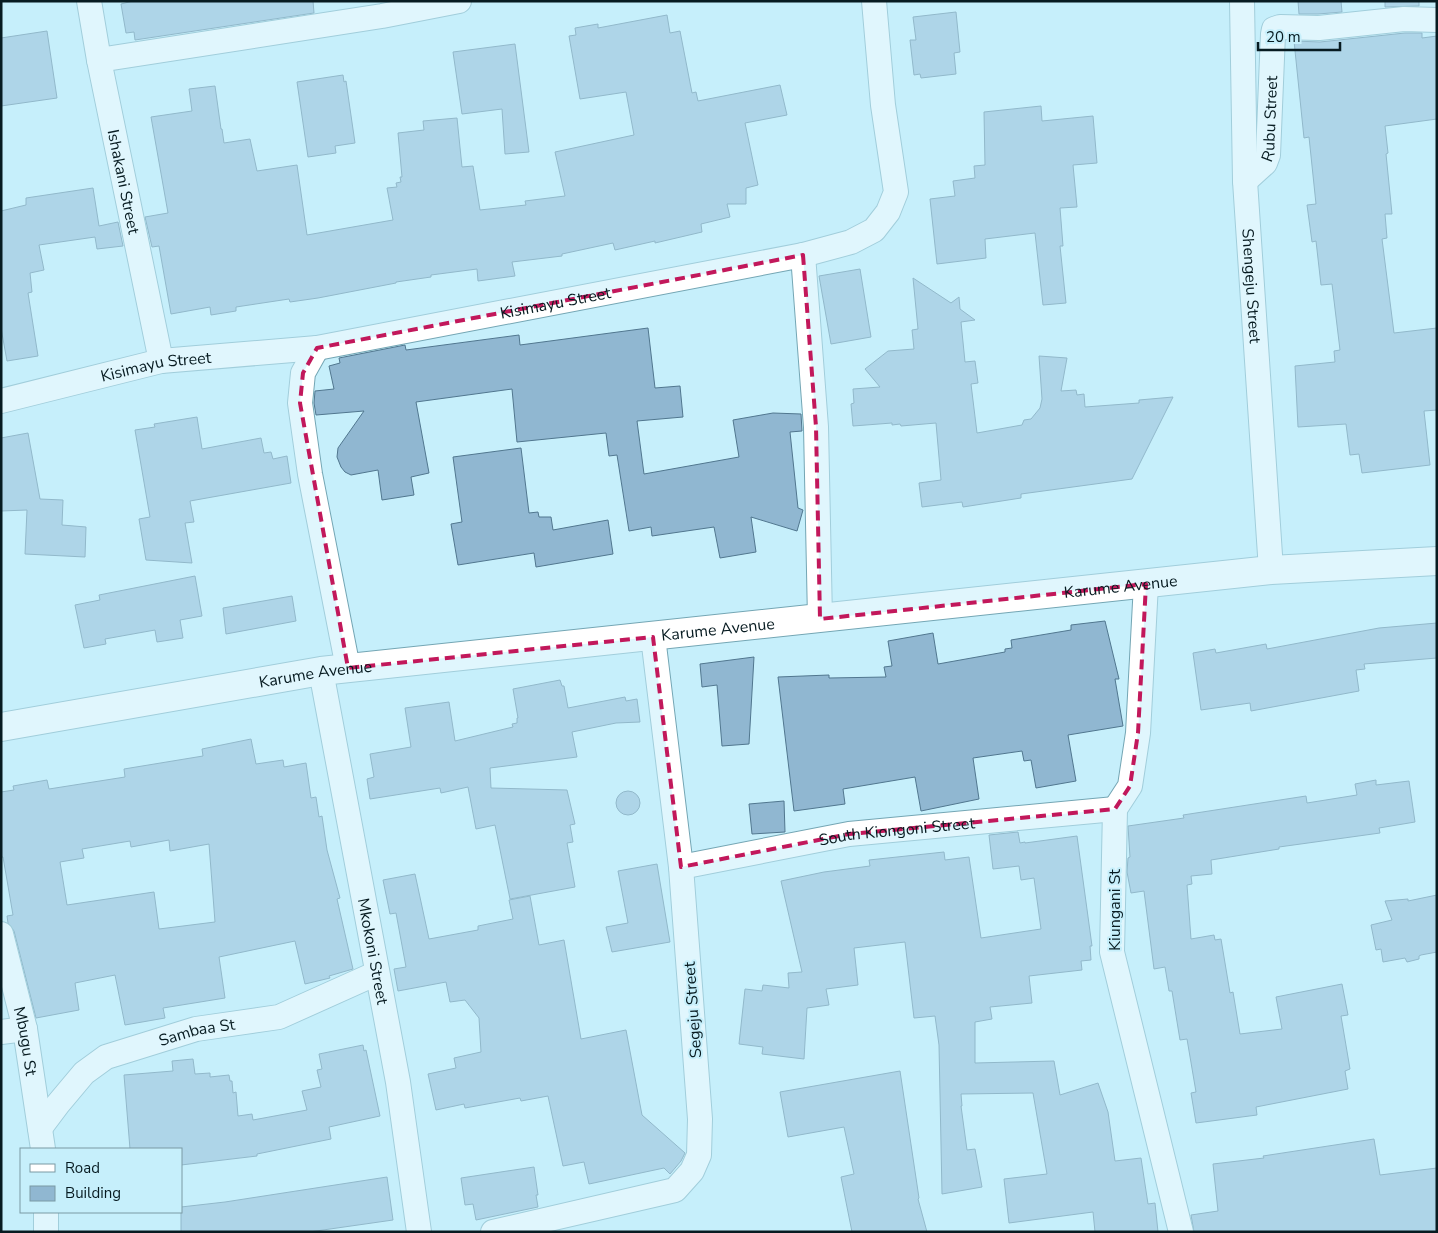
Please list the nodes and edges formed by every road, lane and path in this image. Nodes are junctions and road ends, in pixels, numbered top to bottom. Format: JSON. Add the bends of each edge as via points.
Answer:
{"nodes":[{"id":1,"x":89,"y":1,"type":"edge"},
{"id":2,"x":459,"y":1,"type":"edge"},
{"id":3,"x":874,"y":1,"type":"edge"},
{"id":4,"x":1242,"y":1,"type":"edge"},
{"id":5,"x":381,"y":9,"type":"edge"},
{"id":6,"x":1437,"y":20,"type":"edge"},
{"id":7,"x":99,"y":60,"type":"junction"},
{"id":8,"x":1245,"y":181,"type":"junction"},
{"id":9,"x":803,"y":255,"type":"junction"},
{"id":10,"x":317,"y":348,"type":"junction"},
{"id":11,"x":161,"y":362,"type":"junction"},
{"id":12,"x":1,"y":400,"type":"edge"},
{"id":13,"x":1437,"y":561,"type":"edge"},
{"id":14,"x":1271,"y":570,"type":"junction"},
{"id":15,"x":1146,"y":584,"type":"junction"},
{"id":16,"x":820,"y":619,"type":"junction"},
{"id":17,"x":653,"y":637,"type":"junction"},
{"id":18,"x":348,"y":668,"type":"junction"},
{"id":19,"x":321,"y":671,"type":"junction"},
{"id":20,"x":1,"y":727,"type":"edge"},
{"id":21,"x":1115,"y":809,"type":"junction"},
{"id":22,"x":681,"y":867,"type":"junction"},
{"id":23,"x":1,"y":934,"type":"edge"},
{"id":24,"x":377,"y":973,"type":"junction"},
{"id":25,"x":25,"y":1029,"type":"junction"},
{"id":26,"x":1,"y":1032,"type":"edge"},
{"id":27,"x":42,"y":1139,"type":"edge"},
{"id":28,"x":46,"y":1213,"type":"edge"},
{"id":29,"x":46,"y":1232,"type":"edge"},
{"id":30,"x":419,"y":1232,"type":"edge"},
{"id":31,"x":493,"y":1232,"type":"edge"},
{"id":32,"x":1181,"y":1232,"type":"edge"}],
"edges":[{"from":1,"to":7,"type":"street","name":"Ishakani Street"},
{"from":2,"to":5,"type":"street"},
{"from":3,"to":9,"type":"street","name":"Kisimayu Street","via":[[883,105],[896,192],[888,212],[874,230],[851,242]]},
{"from":4,"to":8,"type":"street","name":"Shengeju Street"},
{"from":5,"to":7,"type":"street"},
{"from":6,"to":8,"type":"street","name":"Rubu Street","via":[[1274,29],[1268,155],[1265,163]]},
{"from":7,"to":11,"type":"street","name":"Ishakani Street"},
{"from":8,"to":14,"type":"street","name":"Shengeju Street"},
{"from":9,"to":10,"type":"street","name":"Kisimayu Street"},
{"from":9,"to":16,"type":"street","via":[[816,427]]},
{"from":10,"to":11,"type":"street","name":"Kisimayu Street"},
{"from":10,"to":18,"type":"street","via":[[303,373],[300,403],[310,474]]},
{"from":11,"to":12,"type":"street","name":"Kisimayu Street"},
{"from":13,"to":14,"type":"main road","name":"Karume Avenue"},
{"from":14,"to":15,"type":"main road","name":"Karume Avenue"},
{"from":15,"to":16,"type":"main road","name":"Karume Avenue"},
{"from":15,"to":21,"type":"street","via":[[1138,733],[1130,786]]},
{"from":16,"to":17,"type":"main road","name":"Karume Avenue"},
{"from":17,"to":18,"type":"main road","name":"Karume Avenue"},
{"from":17,"to":22,"type":"street","name":"Segeju Street"},
{"from":18,"to":19,"type":"main road","name":"Karume Avenue"},
{"from":19,"to":20,"type":"main road","name":"Karume Avenue"},
{"from":19,"to":24,"type":"street","name":"Mkokoni Street"},
{"from":21,"to":22,"type":"street","name":"South Kiongoni Street","via":[[849,834]]},
{"from":21,"to":32,"type":"street","name":"Kiungani St","via":[[1112,952]]},
{"from":22,"to":31,"type":"street","name":"Segeju Street","via":[[700,1119],[699,1155],[692,1171],[675,1190]]},
{"from":23,"to":25,"type":"street","name":"Mbugu St"},
{"from":24,"to":27,"type":"street","name":"Sambaa St","via":[[279,1017],[196,1028],[106,1057],[84,1073],[58,1104]]},
{"from":24,"to":30,"type":"street","name":"Mkokoni Street","via":[[398,1082]]},
{"from":25,"to":26,"type":"street"},
{"from":25,"to":27,"type":"street","name":"Mbugu St"},
{"from":28,"to":29,"type":"street"}]}
